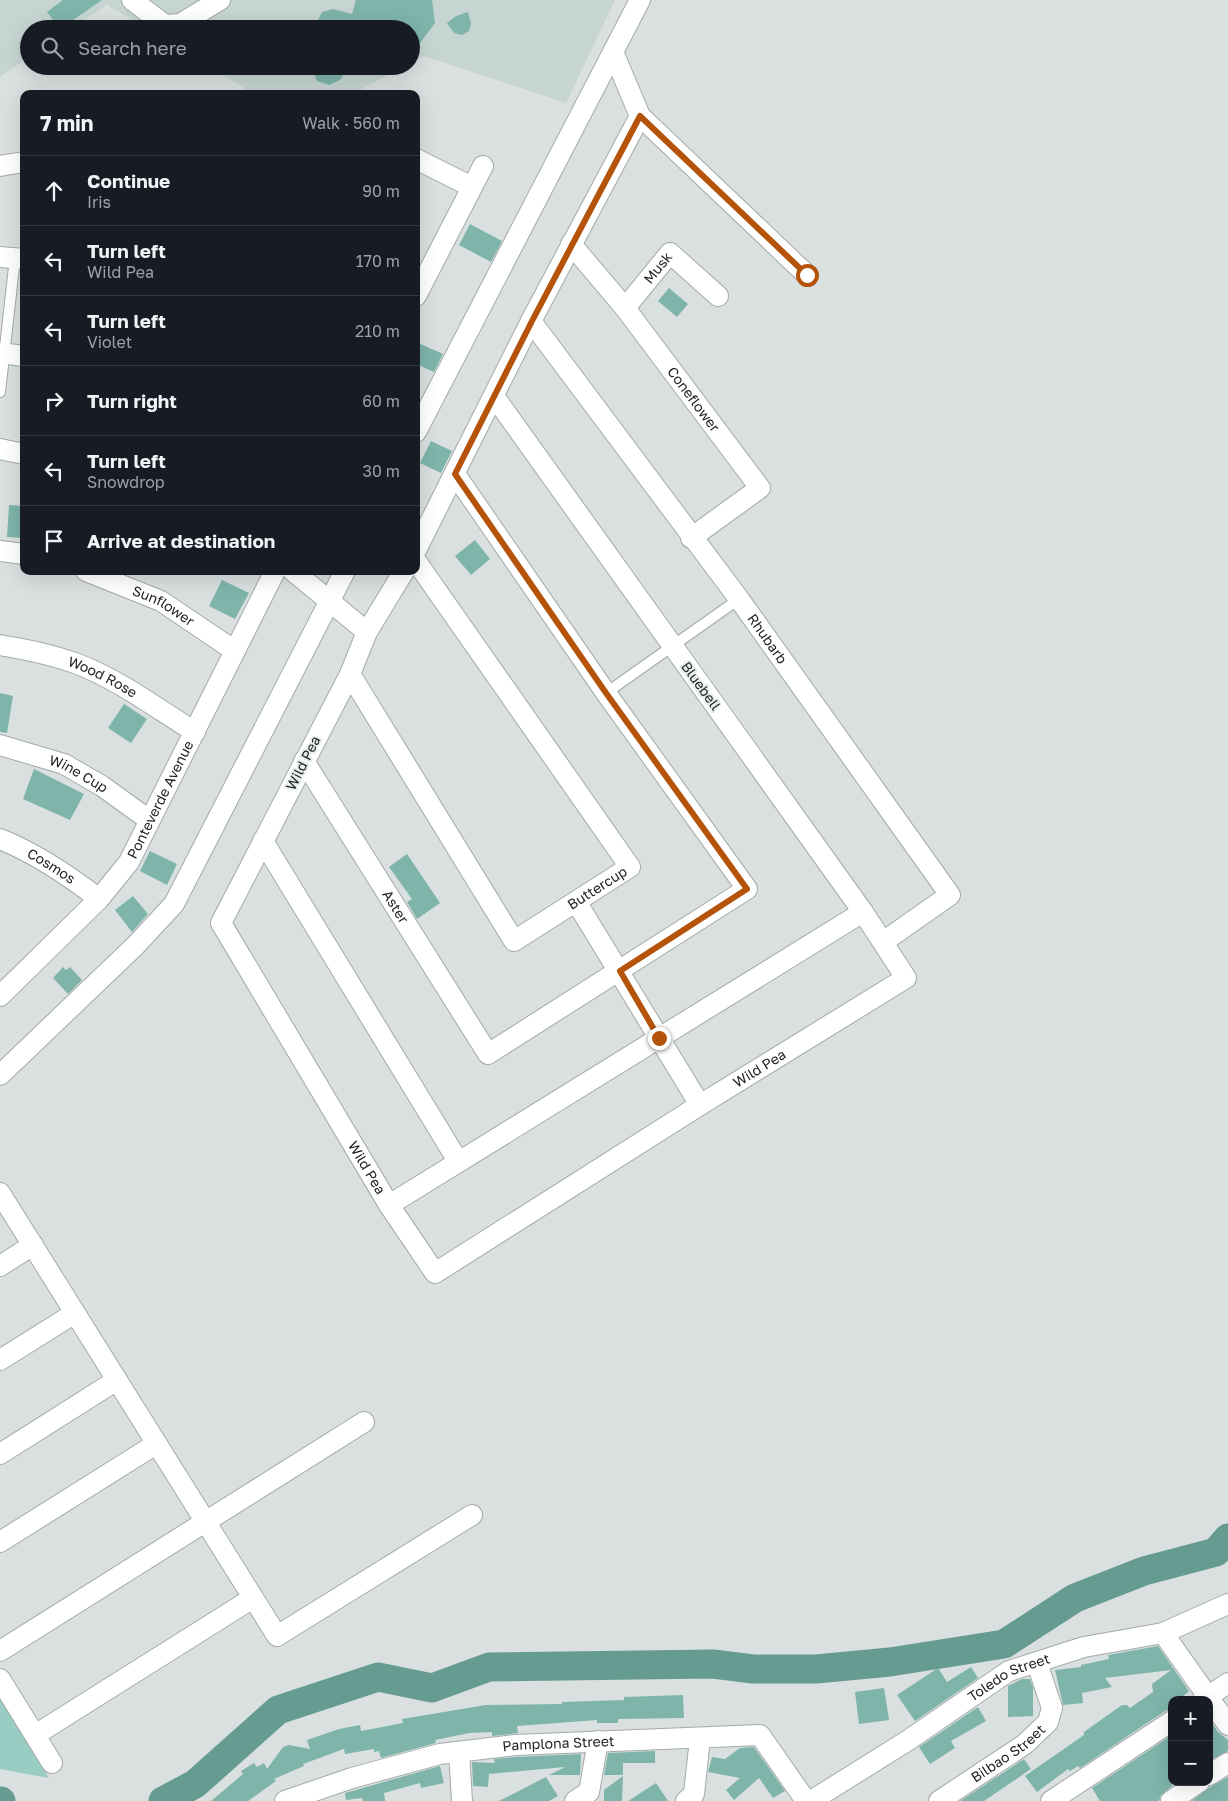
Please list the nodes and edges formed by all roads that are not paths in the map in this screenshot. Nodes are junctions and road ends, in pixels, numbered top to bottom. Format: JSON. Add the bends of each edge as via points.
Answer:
{"nodes":[{"id":1,"x":132,"y":0,"type":"edge"},
{"id":2,"x":220,"y":0,"type":"edge"},
{"id":3,"x":640,"y":0,"type":"edge"},
{"id":4,"x":158,"y":20,"type":"edge"},
{"id":5,"x":187,"y":20,"type":"edge"},
{"id":6,"x":613,"y":52,"type":"junction"},
{"id":7,"x":640,"y":116,"type":"junction"},
{"id":8,"x":420,"y":161,"type":"edge"},
{"id":9,"x":20,"y":163,"type":"edge"},
{"id":10,"x":0,"y":166,"type":"edge"},
{"id":11,"x":483,"y":166,"type":"dead end"},
{"id":12,"x":472,"y":187,"type":"junction"},
{"id":13,"x":572,"y":244,"type":"junction"},
{"id":14,"x":13,"y":258,"type":"edge"},
{"id":15,"x":807,"y":275,"type":"dead end"},
{"id":16,"x":420,"y":288,"type":"edge"},
{"id":17,"x":718,"y":296,"type":"dead end"},
{"id":18,"x":625,"y":308,"type":"junction"},
{"id":19,"x":532,"y":321,"type":"junction"},
{"id":20,"x":9,"y":354,"type":"edge"},
{"id":21,"x":0,"y":392,"type":"edge"},
{"id":22,"x":494,"y":396,"type":"junction"},
{"id":23,"x":420,"y":424,"type":"edge"},
{"id":24,"x":0,"y":449,"type":"edge"},
{"id":25,"x":20,"y":453,"type":"edge"},
{"id":26,"x":455,"y":474,"type":"junction"},
{"id":27,"x":691,"y":538,"type":"junction"},
{"id":28,"x":420,"y":542,"type":"edge"},
{"id":29,"x":0,"y":551,"type":"edge"},
{"id":30,"x":20,"y":554,"type":"edge"},
{"id":31,"x":420,"y":567,"type":"edge"},
{"id":32,"x":96,"y":575,"type":"edge"},
{"id":33,"x":273,"y":575,"type":"edge"},
{"id":34,"x":297,"y":575,"type":"edge"},
{"id":35,"x":342,"y":575,"type":"edge"},
{"id":36,"x":402,"y":575,"type":"edge"},
{"id":37,"x":739,"y":599,"type":"junction"},
{"id":38,"x":330,"y":600,"type":"junction"},
{"id":39,"x":367,"y":632,"type":"junction"},
{"id":40,"x":0,"y":645,"type":"edge"},
{"id":41,"x":672,"y":646,"type":"junction"},
{"id":42,"x":235,"y":651,"type":"junction"},
{"id":43,"x":350,"y":674,"type":"junction"},
{"id":44,"x":606,"y":693,"type":"junction"},
{"id":45,"x":195,"y":732,"type":"junction"},
{"id":46,"x":0,"y":745,"type":"edge"},
{"id":47,"x":304,"y":761,"type":"junction"},
{"id":48,"x":149,"y":820,"type":"junction"},
{"id":49,"x":0,"y":839,"type":"edge"},
{"id":50,"x":263,"y":841,"type":"junction"},
{"id":51,"x":99,"y":899,"type":"junction"},
{"id":52,"x":577,"y":903,"type":"junction"},
{"id":53,"x":863,"y":912,"type":"junction"},
{"id":54,"x":883,"y":942,"type":"junction"},
{"id":55,"x":620,"y":971,"type":"junction"},
{"id":56,"x":906,"y":978,"type":"joint"},
{"id":57,"x":0,"y":996,"type":"edge"},
{"id":58,"x":659,"y":1038,"type":"junction"},
{"id":59,"x":0,"y":1075,"type":"edge"},
{"id":60,"x":700,"y":1104,"type":"junction"},
{"id":61,"x":458,"y":1161,"type":"junction"},
{"id":62,"x":0,"y":1193,"type":"edge"},
{"id":63,"x":389,"y":1205,"type":"junction"},
{"id":64,"x":33,"y":1246,"type":"junction"},
{"id":65,"x":0,"y":1266,"type":"edge"},
{"id":66,"x":75,"y":1313,"type":"junction"},
{"id":67,"x":0,"y":1360,"type":"edge"},
{"id":68,"x":117,"y":1380,"type":"junction"},
{"id":69,"x":364,"y":1422,"type":"dead end"},
{"id":70,"x":156,"y":1444,"type":"junction"},
{"id":71,"x":0,"y":1454,"type":"edge"},
{"id":72,"x":472,"y":1515,"type":"dead end"},
{"id":73,"x":205,"y":1522,"type":"junction"},
{"id":74,"x":0,"y":1542,"type":"edge"},
{"id":75,"x":253,"y":1598,"type":"junction"},
{"id":76,"x":1228,"y":1604,"type":"edge"},
{"id":77,"x":1163,"y":1633,"type":"junction"},
{"id":78,"x":0,"y":1651,"type":"edge"},
{"id":79,"x":1037,"y":1663,"type":"junction"},
{"id":80,"x":0,"y":1679,"type":"edge"},
{"id":81,"x":1228,"y":1683,"type":"edge"},
{"id":82,"x":1205,"y":1696,"type":"edge"},
{"id":83,"x":1209,"y":1696,"type":"edge"},
{"id":84,"x":1213,"y":1707,"type":"edge"},
{"id":85,"x":1168,"y":1724,"type":"edge"},
{"id":86,"x":1228,"y":1725,"type":"edge"},
{"id":87,"x":35,"y":1735,"type":"junction"},
{"id":88,"x":700,"y":1739,"type":"junction"},
{"id":89,"x":598,"y":1741,"type":"junction"},
{"id":90,"x":459,"y":1752,"type":"junction"},
{"id":91,"x":52,"y":1763,"type":"dead end"},
{"id":92,"x":1228,"y":1763,"type":"edge"},
{"id":93,"x":1213,"y":1773,"type":"edge"},
{"id":94,"x":1193,"y":1786,"type":"edge"},
{"id":95,"x":285,"y":1801,"type":"edge"},
{"id":96,"x":462,"y":1801,"type":"edge"},
{"id":97,"x":576,"y":1801,"type":"edge"},
{"id":98,"x":686,"y":1801,"type":"edge"},
{"id":99,"x":806,"y":1801,"type":"edge"},
{"id":100,"x":811,"y":1801,"type":"edge"},
{"id":101,"x":939,"y":1801,"type":"edge"},
{"id":102,"x":1051,"y":1801,"type":"edge"},
{"id":103,"x":1171,"y":1801,"type":"edge"}],
"edges":[{"from":1,"to":4,"type":"street"},
{"from":2,"to":5,"type":"street"},
{"from":3,"to":6,"type":"street"},
{"from":6,"to":7,"type":"street"},
{"from":6,"to":23,"type":"street"},
{"from":7,"to":13,"type":"street"},
{"from":7,"to":15,"type":"street"},
{"from":8,"to":12,"type":"street"},
{"from":9,"to":10,"type":"street"},
{"from":11,"to":12,"type":"street"},
{"from":12,"to":16,"type":"street"},
{"from":13,"to":18,"type":"street","name":"Coneflower"},
{"from":13,"to":19,"type":"street"},
{"from":14,"to":20,"type":"lane"},
{"from":17,"to":18,"type":"street","name":"Musk","via":[[670,253]]},
{"from":18,"to":27,"type":"street","name":"Coneflower","via":[[760,488]]},
{"from":19,"to":22,"type":"street"},
{"from":19,"to":27,"type":"street","name":"Rhubarb"},
{"from":20,"to":21,"type":"lane"},
{"from":22,"to":26,"type":"street"},
{"from":22,"to":41,"type":"street","name":"Bluebell"},
{"from":24,"to":25,"type":"street"},
{"from":26,"to":28,"type":"street"},
{"from":26,"to":44,"type":"street"},
{"from":27,"to":37,"type":"street","name":"Rhubarb"},
{"from":29,"to":30,"type":"street"},
{"from":31,"to":52,"type":"street","name":"Buttercup","via":[[630,867]]},
{"from":32,"to":42,"type":"street","name":"Sunflower","via":[[161,601]]},
{"from":33,"to":42,"type":"street","name":"Ponteverde Avenue"},
{"from":34,"to":38,"type":"street"},
{"from":35,"to":38,"type":"street"},
{"from":36,"to":39,"type":"street","name":"Wild Pea"},
{"from":37,"to":41,"type":"lane"},
{"from":37,"to":54,"type":"street","name":"Rhubarb","via":[[950,895]]},
{"from":38,"to":39,"type":"street"},
{"from":38,"to":59,"type":"street","via":[[174,904],[135,946]]},
{"from":39,"to":43,"type":"street","name":"Wild Pea"},
{"from":40,"to":45,"type":"street","name":"Wood Rose","via":[[34,650],[75,663],[110,679]]},
{"from":41,"to":44,"type":"lane"},
{"from":41,"to":53,"type":"street","name":"Bluebell"},
{"from":42,"to":45,"type":"street","name":"Ponteverde Avenue"},
{"from":43,"to":47,"type":"street","name":"Wild Pea"},
{"from":43,"to":52,"type":"street","name":"Buttercup","via":[[514,941]]},
{"from":44,"to":55,"type":"street","via":[[747,889]]},
{"from":45,"to":48,"type":"street","name":"Ponteverde Avenue"},
{"from":46,"to":48,"type":"street","name":"Wine Cup","via":[[64,764],[102,786]]},
{"from":47,"to":50,"type":"street","name":"Wild Pea"},
{"from":47,"to":55,"type":"street","name":"Aster","via":[[488,1054]]},
{"from":48,"to":51,"type":"street","name":"Ponteverde Avenue","via":[[129,862]]},
{"from":49,"to":51,"type":"street","name":"Cosmos","via":[[60,869]]},
{"from":50,"to":61,"type":"street"},
{"from":50,"to":63,"type":"street","name":"Wild Pea","via":[[221,923]]},
{"from":51,"to":57,"type":"street","name":"Ponteverde Avenue"},
{"from":52,"to":55,"type":"street"},
{"from":53,"to":54,"type":"street","name":"Bluebell"},
{"from":53,"to":58,"type":"street"},
{"from":54,"to":56,"type":"street","name":"Bluebell"},
{"from":55,"to":58,"type":"street"},
{"from":56,"to":60,"type":"street","name":"Wild Pea"},
{"from":58,"to":60,"type":"street"},
{"from":58,"to":61,"type":"street"},
{"from":60,"to":63,"type":"street","name":"Wild Pea","via":[[435,1274]]},
{"from":61,"to":63,"type":"street"},
{"from":62,"to":64,"type":"street"},
{"from":64,"to":65,"type":"street"},
{"from":64,"to":66,"type":"street"},
{"from":66,"to":67,"type":"street"},
{"from":66,"to":68,"type":"street"},
{"from":68,"to":70,"type":"street"},
{"from":68,"to":71,"type":"street"},
{"from":69,"to":73,"type":"street"},
{"from":70,"to":73,"type":"street"},
{"from":70,"to":74,"type":"street"},
{"from":72,"to":75,"type":"street","via":[[277,1636]]},
{"from":73,"to":75,"type":"street"},
{"from":73,"to":78,"type":"street"},
{"from":75,"to":87,"type":"street"},
{"from":76,"to":77,"type":"street","name":"Toledo Street"},
{"from":77,"to":79,"type":"street","name":"Toledo Street","via":[[1084,1647]]},
{"from":77,"to":82,"type":"street"},
{"from":79,"to":100,"type":"street","name":"Toledo Street","via":[[1009,1671],[907,1741]]},
{"from":79,"to":101,"type":"street","name":"Bilbao Street","via":[[1052,1708],[1048,1722],[1025,1744]]},
{"from":80,"to":87,"type":"street"},
{"from":81,"to":83,"type":"street"},
{"from":84,"to":86,"type":"street"},
{"from":85,"to":102,"type":"street"},
{"from":87,"to":91,"type":"street"},
{"from":88,"to":89,"type":"street","name":"Pamplona Street"},
{"from":88,"to":98,"type":"street","via":[[694,1794]]},
{"from":88,"to":99,"type":"street","name":"Pamplona Street","via":[[760,1735]]},
{"from":89,"to":90,"type":"street","name":"Pamplona Street","via":[[515,1745]]},
{"from":89,"to":97,"type":"street","via":[[589,1792]]},
{"from":90,"to":95,"type":"street","name":"Pamplona Street","via":[[440,1754],[352,1778]]},
{"from":90,"to":96,"type":"street"},
{"from":92,"to":93,"type":"street"},
{"from":94,"to":103,"type":"street"}]}
